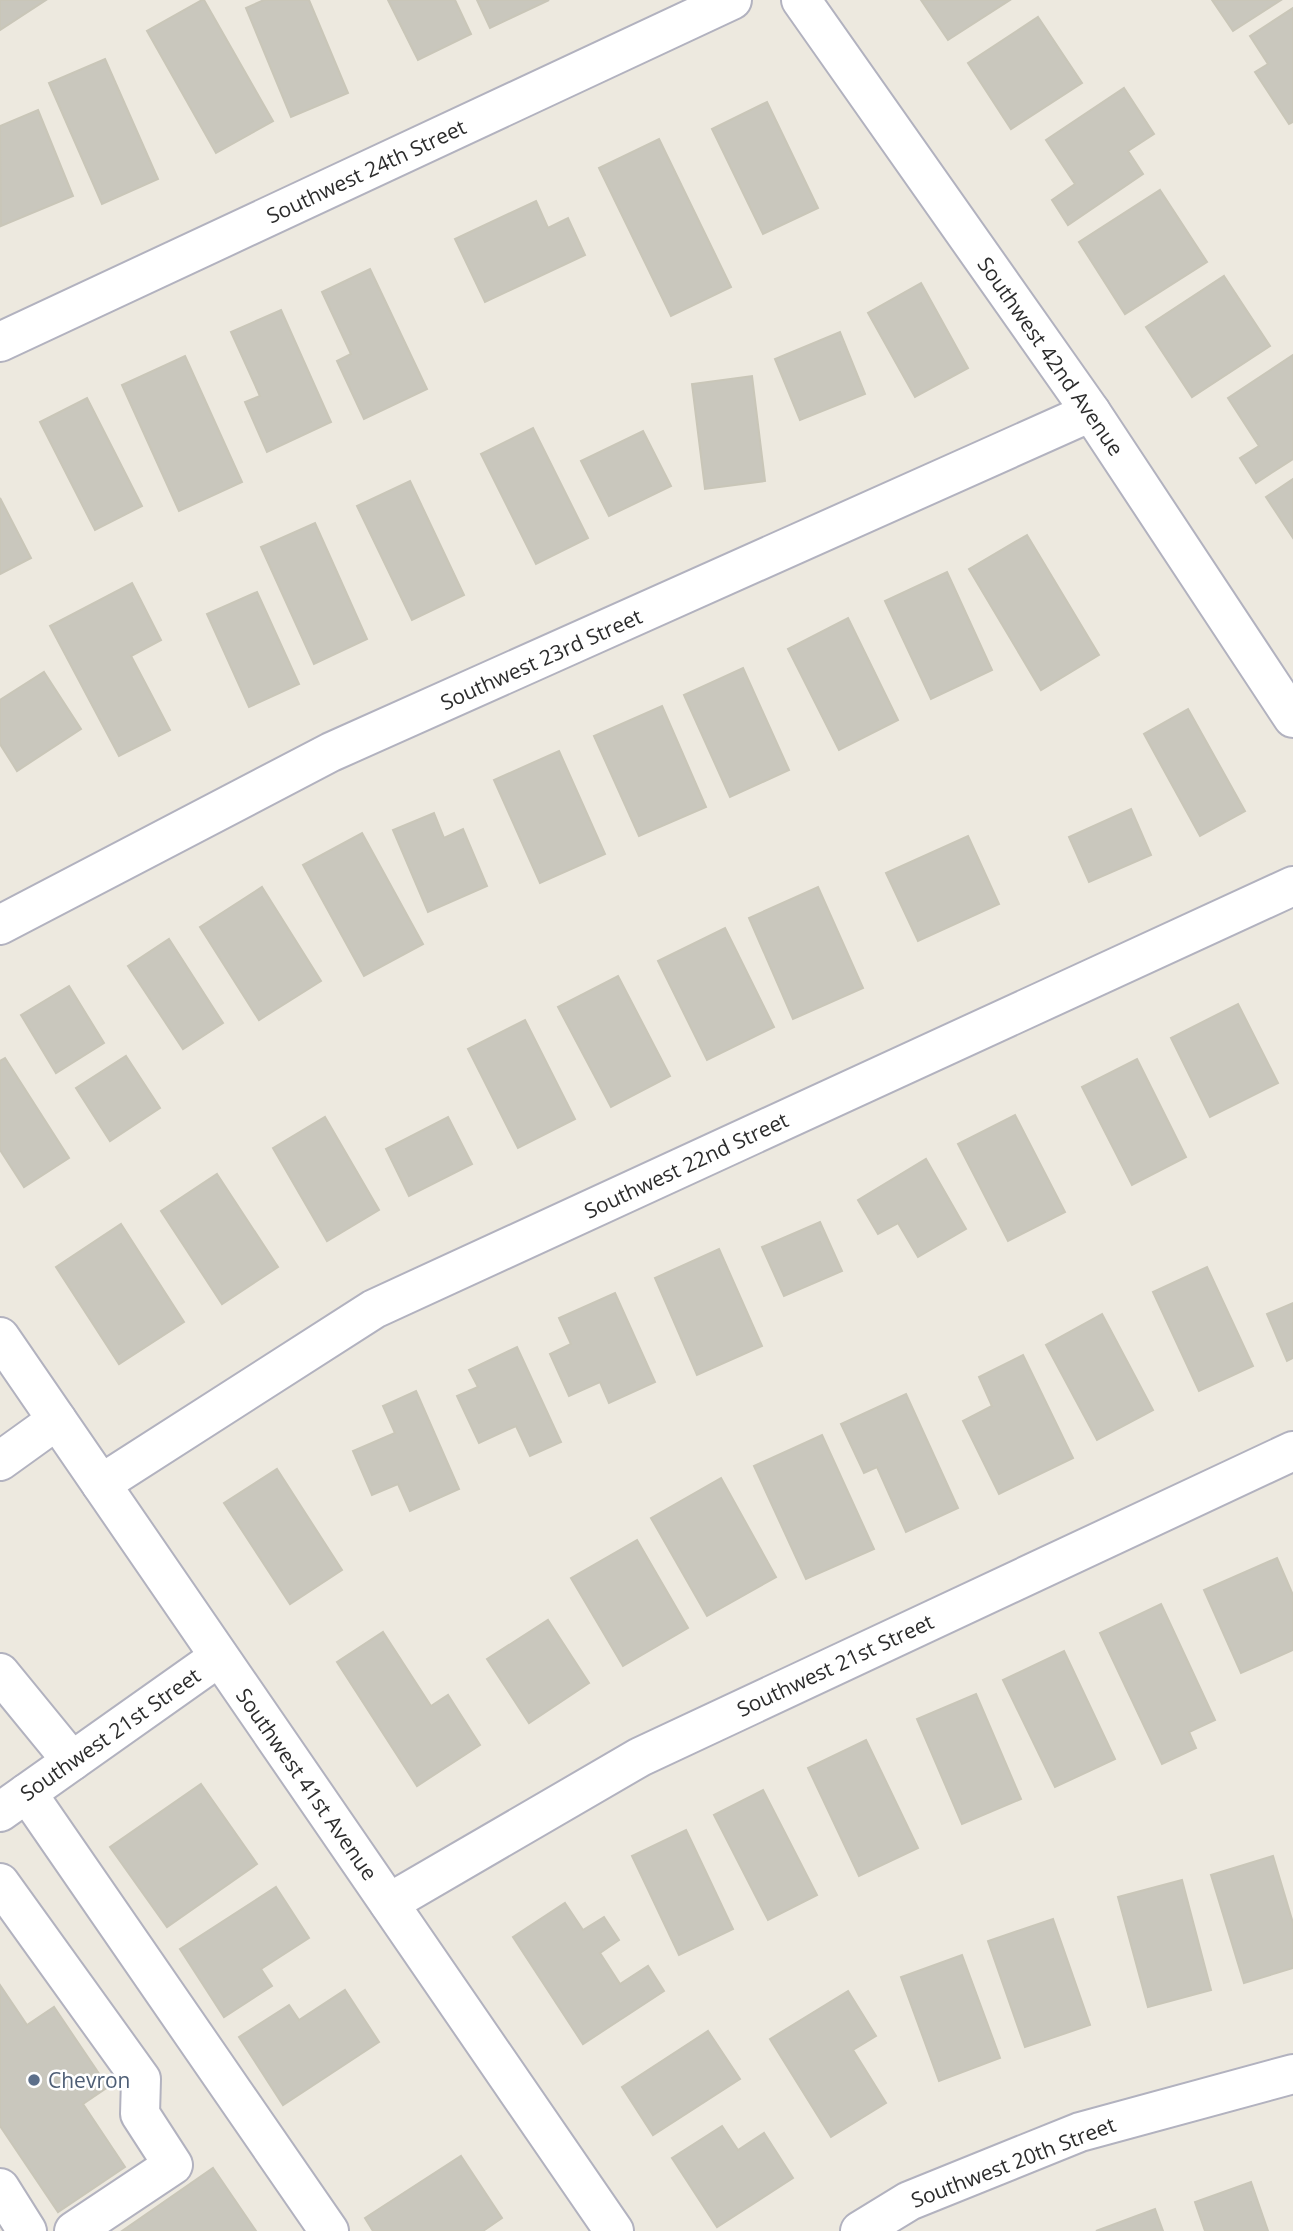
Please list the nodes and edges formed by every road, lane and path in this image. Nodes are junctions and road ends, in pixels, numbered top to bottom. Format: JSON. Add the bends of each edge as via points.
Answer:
{"nodes":[{"id":1,"x":732,"y":0,"type":"edge"},
{"id":2,"x":801,"y":0,"type":"edge"},
{"id":3,"x":0,"y":342,"type":"edge"},
{"id":4,"x":1091,"y":412,"type":"junction"},
{"id":5,"x":1293,"y":718,"type":"edge"},
{"id":6,"x":1293,"y":886,"type":"edge"},
{"id":7,"x":0,"y":925,"type":"edge"},
{"id":8,"x":0,"y":1337,"type":"edge"},
{"id":9,"x":57,"y":1420,"type":"junction"},
{"id":10,"x":1293,"y":1451,"type":"edge"},
{"id":11,"x":0,"y":1461,"type":"edge"},
{"id":12,"x":101,"y":1485,"type":"junction"},
{"id":13,"x":219,"y":1657,"type":"junction"},
{"id":14,"x":0,"y":1673,"type":"edge"},
{"id":15,"x":72,"y":1761,"type":"junction"},
{"id":16,"x":13,"y":1803,"type":"edge"},
{"id":17,"x":0,"y":1883,"type":"edge"},
{"id":18,"x":389,"y":1903,"type":"junction"},
{"id":19,"x":1293,"y":2074,"type":"edge"},
{"id":20,"x":74,"y":2231,"type":"edge"},
{"id":21,"x":329,"y":2231,"type":"edge"},
{"id":22,"x":614,"y":2231,"type":"edge"},
{"id":23,"x":860,"y":2231,"type":"edge"}],
"edges":[{"from":1,"to":3,"type":"street","name":"Southwest 24th Street"},
{"from":2,"to":4,"type":"street","name":"Southwest 42nd Avenue"},
{"from":4,"to":5,"type":"street","name":"Southwest 42nd Avenue"},
{"from":4,"to":7,"type":"street","name":"Southwest 23rd Street","via":[[331,752]]},
{"from":6,"to":12,"type":"street","name":"Southwest 22nd Street","via":[[374,1309]]},
{"from":8,"to":9,"type":"street","name":"Southwest 41st Avenue"},
{"from":9,"to":11,"type":"street"},
{"from":9,"to":12,"type":"street","name":"Southwest 41st Avenue"},
{"from":10,"to":18,"type":"street","name":"Southwest 21st Street","via":[[640,1757]]},
{"from":12,"to":13,"type":"street","name":"Southwest 41st Avenue"},
{"from":13,"to":15,"type":"street","name":"Southwest 21st Street"},
{"from":13,"to":18,"type":"street","name":"Southwest 41st Avenue"},
{"from":14,"to":15,"type":"street"},
{"from":15,"to":16,"type":"street","name":"Southwest 21st Street"},
{"from":16,"to":21,"type":"street"},
{"from":17,"to":20,"type":"street","via":[[141,2079],[140,2114],[173,2165]]},
{"from":18,"to":22,"type":"street","name":"Southwest 41st Avenue"},
{"from":19,"to":23,"type":"street","name":"Southwest 20th Street","via":[[1080,2132],[909,2201]]}]}
